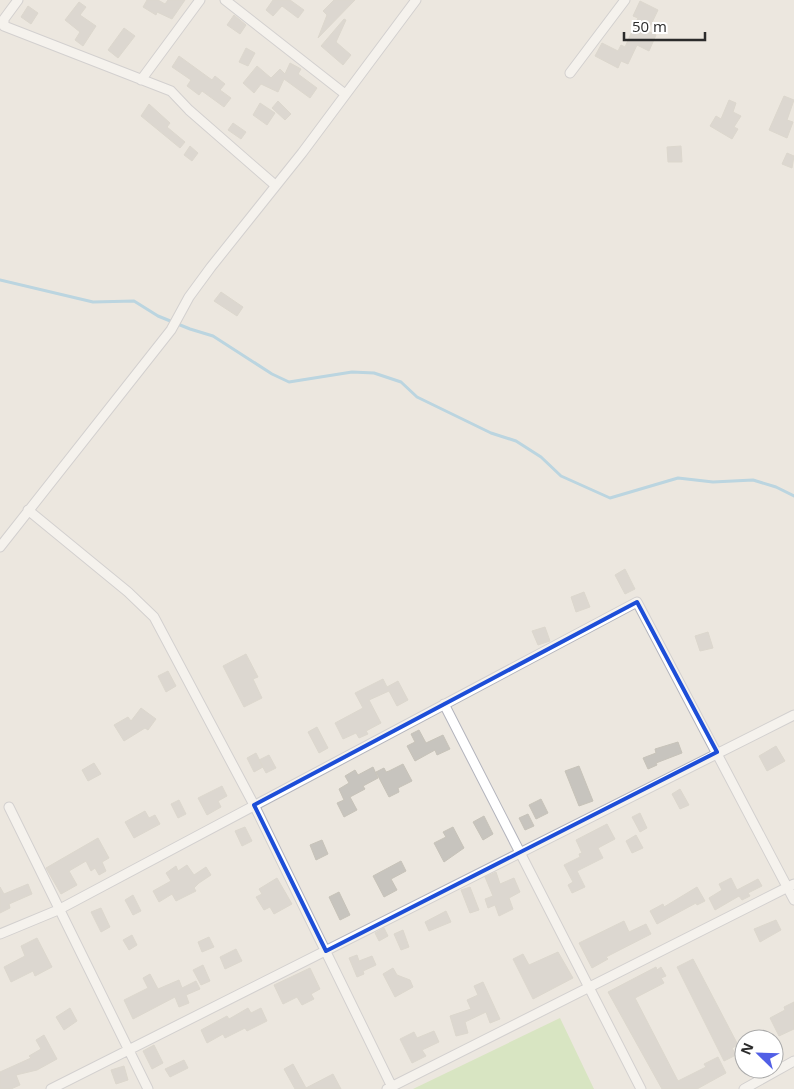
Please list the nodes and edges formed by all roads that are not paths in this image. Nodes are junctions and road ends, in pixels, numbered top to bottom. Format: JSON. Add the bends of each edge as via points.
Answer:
{"nodes":[{"id":1,"x":18,"y":0,"type":"edge"},
{"id":2,"x":200,"y":0,"type":"edge"},
{"id":3,"x":225,"y":0,"type":"edge"},
{"id":4,"x":416,"y":0,"type":"edge"},
{"id":5,"x":625,"y":0,"type":"edge"},
{"id":6,"x":570,"y":73,"type":"dead end"},
{"id":7,"x":141,"y":80,"type":"junction"},
{"id":8,"x":345,"y":94,"type":"junction"},
{"id":9,"x":275,"y":185,"type":"junction"},
{"id":10,"x":28,"y":510,"type":"junction"},
{"id":11,"x":0,"y":547,"type":"edge"},
{"id":12,"x":444,"y":704,"type":"junction"},
{"id":13,"x":794,"y":714,"type":"edge"},
{"id":14,"x":717,"y":752,"type":"junction"},
{"id":15,"x":254,"y":805,"type":"junction"},
{"id":16,"x":9,"y":807,"type":"dead end"},
{"id":17,"x":520,"y":852,"type":"junction"},
{"id":18,"x":791,"y":885,"type":"edge"},
{"id":19,"x":794,"y":900,"type":"edge"},
{"id":20,"x":58,"y":910,"type":"junction"},
{"id":21,"x":0,"y":934,"type":"edge"},
{"id":22,"x":326,"y":951,"type":"junction"},
{"id":23,"x":590,"y":986,"type":"junction"},
{"id":24,"x":128,"y":1051,"type":"junction"},
{"id":25,"x":794,"y":1061,"type":"edge"},
{"id":26,"x":391,"y":1088,"type":"edge"},
{"id":27,"x":51,"y":1089,"type":"edge"},
{"id":28,"x":148,"y":1089,"type":"edge"},
{"id":29,"x":642,"y":1089,"type":"edge"},
{"id":30,"x":744,"y":1089,"type":"edge"}],
"edges":[{"from":1,"to":7,"type":"street","via":[[4,19],[4,26]]},
{"from":2,"to":7,"type":"street"},
{"from":3,"to":8,"type":"street"},
{"from":4,"to":8,"type":"street"},
{"from":5,"to":6,"type":"street"},
{"from":7,"to":9,"type":"street","via":[[174,94]]},
{"from":8,"to":9,"type":"street"},
{"from":9,"to":10,"type":"street","via":[[189,297],[171,330]]},
{"from":10,"to":11,"type":"street"},
{"from":10,"to":15,"type":"street","via":[[154,617]]},
{"from":12,"to":14,"type":"street","via":[[637,602]]},
{"from":12,"to":15,"type":"street"},
{"from":12,"to":17,"type":"street"},
{"from":13,"to":14,"type":"street"},
{"from":14,"to":17,"type":"street"},
{"from":14,"to":18,"type":"street"},
{"from":15,"to":20,"type":"street"},
{"from":15,"to":22,"type":"street"},
{"from":16,"to":20,"type":"street"},
{"from":17,"to":22,"type":"street"},
{"from":17,"to":23,"type":"street"},
{"from":18,"to":19,"type":"street"},
{"from":18,"to":23,"type":"street"},
{"from":20,"to":21,"type":"street"},
{"from":20,"to":24,"type":"street"},
{"from":22,"to":24,"type":"street"},
{"from":22,"to":26,"type":"street"},
{"from":23,"to":26,"type":"street"},
{"from":23,"to":29,"type":"street"},
{"from":24,"to":27,"type":"street"},
{"from":24,"to":28,"type":"street"},
{"from":25,"to":30,"type":"street"}]}
